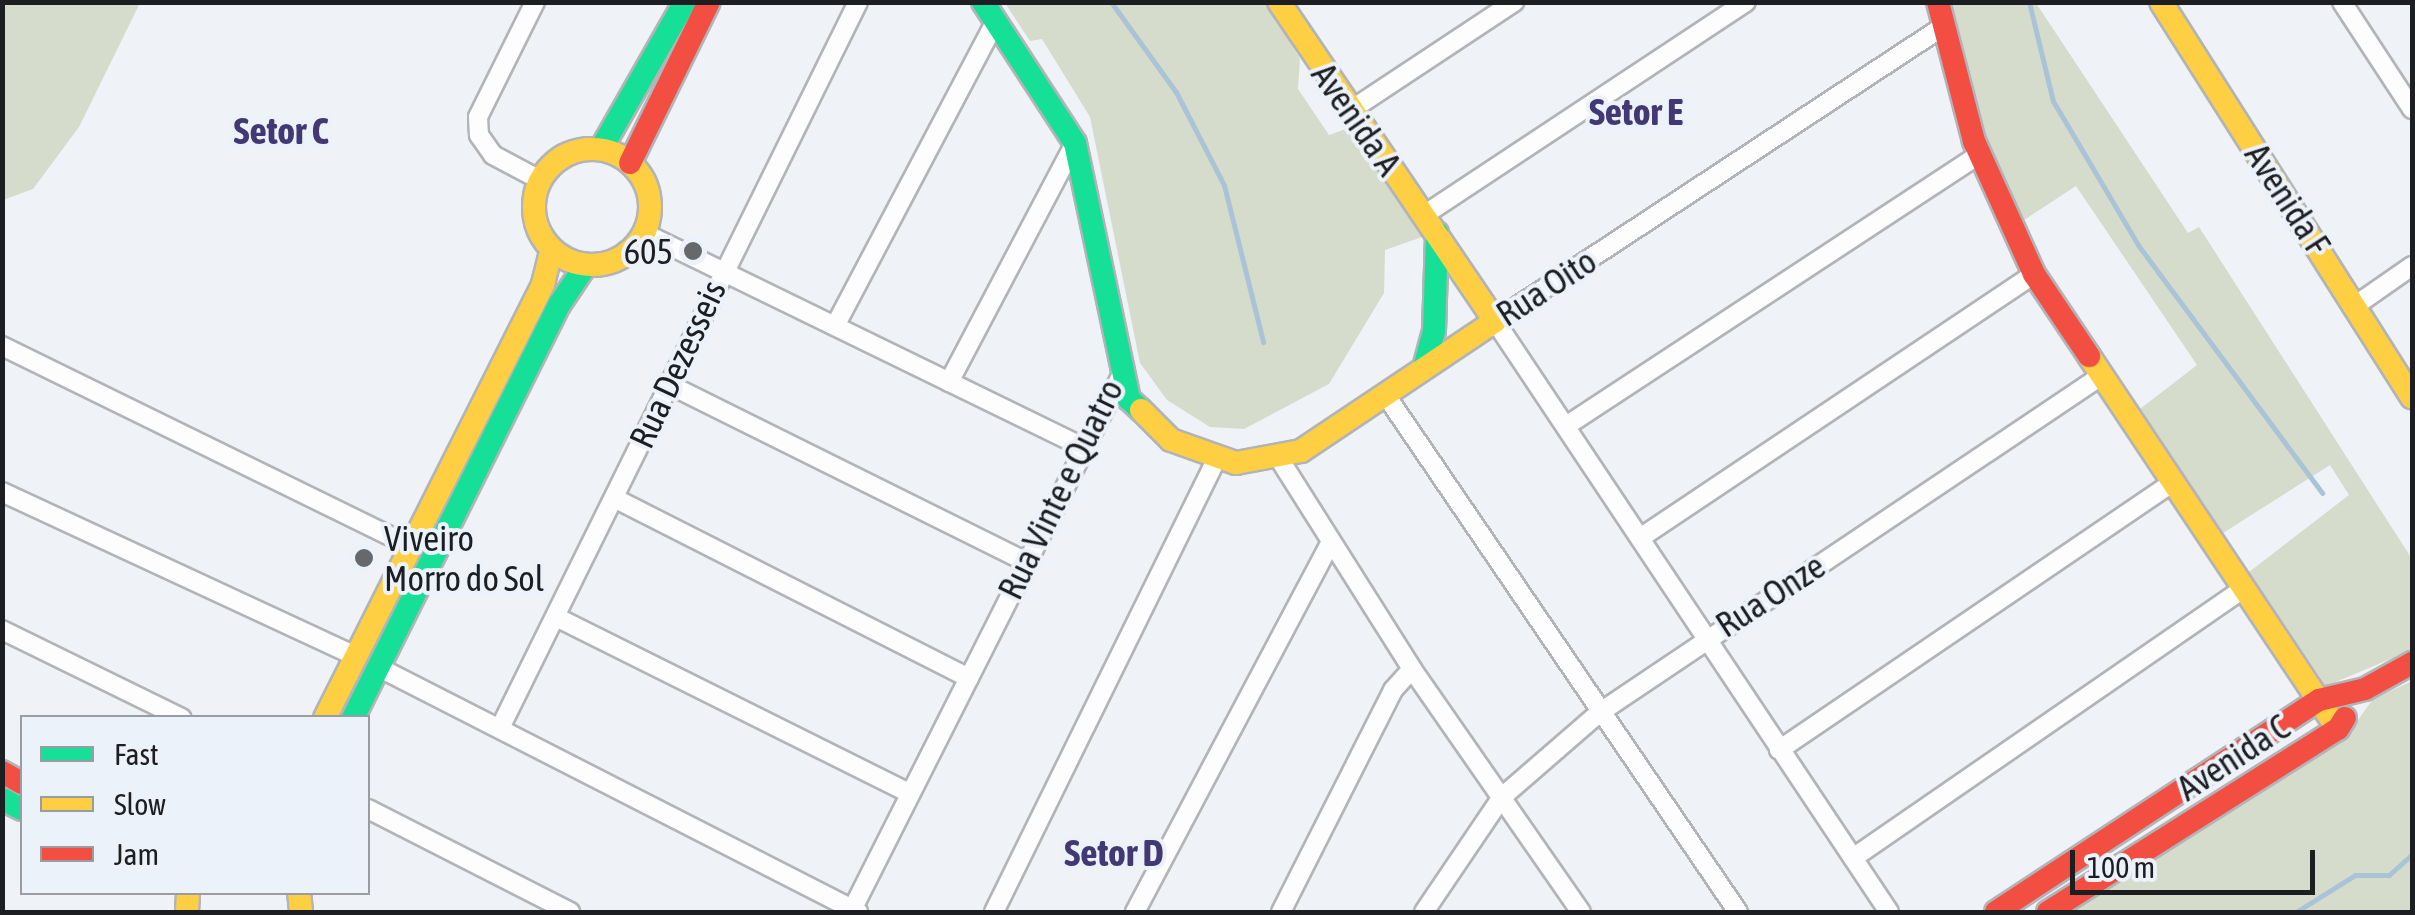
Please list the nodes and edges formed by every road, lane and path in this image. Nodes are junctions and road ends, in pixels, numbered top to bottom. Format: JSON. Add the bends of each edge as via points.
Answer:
{"nodes":[{"id":1,"x":535,"y":2,"type":"edge"},
{"id":2,"x":685,"y":2,"type":"edge"},
{"id":3,"x":709,"y":2,"type":"edge"},
{"id":4,"x":858,"y":2,"type":"edge"},
{"id":5,"x":1279,"y":2,"type":"edge"},
{"id":6,"x":1514,"y":2,"type":"edge"},
{"id":7,"x":1746,"y":2,"type":"edge"},
{"id":8,"x":1938,"y":2,"type":"edge"},
{"id":9,"x":2160,"y":2,"type":"edge"},
{"id":10,"x":2342,"y":2,"type":"edge"},
{"id":11,"x":989,"y":12,"type":"edge"},
{"id":12,"x":1944,"y":26,"type":"junction"},
{"id":13,"x":2412,"y":109,"type":"edge"},
{"id":14,"x":1351,"y":110,"type":"junction"},
{"id":15,"x":1075,"y":142,"type":"junction"},
{"id":16,"x":601,"y":149,"type":"junction"},
{"id":17,"x":1979,"y":155,"type":"junction"},
{"id":18,"x":630,"y":163,"type":"junction"},
{"id":19,"x":540,"y":180,"type":"junction"},
{"id":20,"x":1431,"y":224,"type":"junction"},
{"id":21,"x":644,"y":234,"type":"junction"},
{"id":22,"x":552,"y":249,"type":"junction"},
{"id":23,"x":586,"y":265,"type":"junction"},
{"id":24,"x":2412,"y":266,"type":"edge"},
{"id":25,"x":720,"y":271,"type":"junction"},
{"id":26,"x":2034,"y":274,"type":"junction"},
{"id":27,"x":2356,"y":305,"type":"junction"},
{"id":28,"x":1495,"y":321,"type":"junction"},
{"id":29,"x":835,"y":326,"type":"junction"},
{"id":30,"x":2,"y":346,"type":"edge"},
{"id":31,"x":1424,"y":368,"type":"junction"},
{"id":32,"x":1121,"y":376,"type":"junction"},
{"id":33,"x":2100,"y":376,"type":"junction"},
{"id":34,"x":949,"y":382,"type":"junction"},
{"id":35,"x":668,"y":384,"type":"junction"},
{"id":36,"x":1385,"y":394,"type":"junction"},
{"id":37,"x":2412,"y":397,"type":"edge"},
{"id":38,"x":1566,"y":426,"type":"junction"},
{"id":39,"x":1082,"y":446,"type":"junction"},
{"id":40,"x":1216,"y":460,"type":"junction"},
{"id":41,"x":1280,"y":460,"type":"junction"},
{"id":42,"x":2170,"y":484,"type":"junction"},
{"id":43,"x":2,"y":492,"type":"edge"},
{"id":44,"x":614,"y":498,"type":"junction"},
{"id":45,"x":1640,"y":538,"type":"junction"},
{"id":46,"x":1330,"y":543,"type":"junction"},
{"id":47,"x":410,"y":546,"type":"junction"},
{"id":48,"x":1024,"y":561,"type":"junction"},
{"id":49,"x":2240,"y":591,"type":"junction"},
{"id":50,"x":556,"y":617,"type":"junction"},
{"id":51,"x":2,"y":630,"type":"edge"},
{"id":52,"x":1708,"y":639,"type":"junction"},
{"id":53,"x":355,"y":656,"type":"junction"},
{"id":54,"x":2412,"y":663,"type":"edge"},
{"id":55,"x":378,"y":667,"type":"junction"},
{"id":56,"x":1412,"y":669,"type":"junction"},
{"id":57,"x":969,"y":678,"type":"junction"},
{"id":58,"x":2365,"y":690,"type":"junction"},
{"id":59,"x":2319,"y":700,"type":"junction"},
{"id":60,"x":1599,"y":713,"type":"junction"},
{"id":61,"x":176,"y":715,"type":"edge"},
{"id":62,"x":326,"y":715,"type":"edge"},
{"id":63,"x":354,"y":715,"type":"edge"},
{"id":64,"x":500,"y":728,"type":"junction"},
{"id":65,"x":2338,"y":730,"type":"junction"},
{"id":66,"x":1778,"y":750,"type":"junction"},
{"id":67,"x":909,"y":794,"type":"junction"},
{"id":68,"x":1502,"y":796,"type":"junction"},
{"id":69,"x":370,"y":810,"type":"edge"},
{"id":70,"x":1853,"y":858,"type":"junction"},
{"id":71,"x":570,"y":912,"type":"edge"},
{"id":72,"x":854,"y":912,"type":"edge"},
{"id":73,"x":994,"y":912,"type":"edge"},
{"id":74,"x":1135,"y":912,"type":"edge"},
{"id":75,"x":1281,"y":912,"type":"edge"},
{"id":76,"x":1424,"y":912,"type":"edge"},
{"id":77,"x":1582,"y":912,"type":"edge"},
{"id":78,"x":1738,"y":912,"type":"edge"},
{"id":79,"x":1890,"y":912,"type":"edge"},
{"id":80,"x":1996,"y":912,"type":"edge"},
{"id":81,"x":2048,"y":912,"type":"edge"}],
"edges":[{"from":1,"to":19,"type":"street","via":[[478,117],[485,147]]},
{"from":2,"to":16,"type":"street"},
{"from":3,"to":18,"type":"street"},
{"from":4,"to":25,"type":"street","name":"Rua Dezesseis"},
{"from":5,"to":14,"type":"street","name":"Avenida A"},
{"from":6,"to":14,"type":"street"},
{"from":7,"to":20,"type":"street"},
{"from":8,"to":12,"type":"street"},
{"from":9,"to":27,"type":"street","name":"Avenida F"},
{"from":10,"to":13,"type":"street"},
{"from":11,"to":15,"type":"street","name":"Rua Vinte e Quatro"},
{"from":11,"to":29,"type":"street"},
{"from":12,"to":17,"type":"street"},
{"from":12,"to":28,"type":"street","name":"Rua Oito"},
{"from":14,"to":20,"type":"street","name":"Avenida A"},
{"from":15,"to":32,"type":"street","name":"Rua Vinte e Quatro","via":[[1117,324]]},
{"from":15,"to":34,"type":"street"},
{"from":16,"to":18,"type":"street"},
{"from":16,"to":19,"type":"street","via":[[562,156]]},
{"from":17,"to":26,"type":"street"},
{"from":17,"to":38,"type":"street"},
{"from":18,"to":21,"type":"street","via":[[650,196]]},
{"from":19,"to":22,"type":"street","via":[[534,216]]},
{"from":20,"to":28,"type":"street","name":"Avenida A"},
{"from":20,"to":31,"type":"street","via":[[1434,331]]},
{"from":21,"to":23,"type":"street","via":[[621,258]]},
{"from":21,"to":25,"type":"street"},
{"from":22,"to":23,"type":"street"},
{"from":22,"to":47,"type":"street","via":[[544,284]]},
{"from":23,"to":55,"type":"street","via":[[559,305]]},
{"from":24,"to":27,"type":"street"},
{"from":25,"to":29,"type":"street"},
{"from":25,"to":35,"type":"street","name":"Rua Dezesseis"},
{"from":26,"to":33,"type":"street"},
{"from":26,"to":45,"type":"street"},
{"from":27,"to":37,"type":"street","name":"Avenida F"},
{"from":28,"to":31,"type":"street","name":"Rua Oito"},
{"from":28,"to":38,"type":"street","name":"Rua Onze"},
{"from":29,"to":34,"type":"street"},
{"from":30,"to":47,"type":"street"},
{"from":31,"to":36,"type":"street","name":"Rua Oito"},
{"from":32,"to":39,"type":"street","name":"Rua Vinte e Quatro"},
{"from":32,"to":40,"type":"street","via":[[1138,411],[1171,440]]},
{"from":33,"to":42,"type":"street"},
{"from":33,"to":52,"type":"street","name":"Rua Onze"},
{"from":34,"to":39,"type":"street"},
{"from":35,"to":44,"type":"street","name":"Rua Dezesseis"},
{"from":35,"to":48,"type":"street"},
{"from":36,"to":41,"type":"street","name":"Rua Oito"},
{"from":36,"to":60,"type":"street"},
{"from":38,"to":45,"type":"street","name":"Rua Onze"},
{"from":39,"to":48,"type":"street","name":"Rua Vinte e Quatro"},
{"from":40,"to":41,"type":"street"},
{"from":40,"to":73,"type":"street"},
{"from":41,"to":46,"type":"street"},
{"from":42,"to":49,"type":"street"},
{"from":42,"to":66,"type":"street"},
{"from":43,"to":53,"type":"street"},
{"from":44,"to":50,"type":"street","name":"Rua Dezesseis"},
{"from":44,"to":57,"type":"street"},
{"from":45,"to":52,"type":"street","name":"Rua Onze"},
{"from":46,"to":56,"type":"street"},
{"from":46,"to":74,"type":"street"},
{"from":47,"to":53,"type":"street"},
{"from":48,"to":57,"type":"street","name":"Rua Vinte e Quatro"},
{"from":49,"to":59,"type":"street"},
{"from":49,"to":70,"type":"street"},
{"from":50,"to":64,"type":"street","name":"Rua Dezesseis"},
{"from":50,"to":67,"type":"street"},
{"from":51,"to":61,"type":"street"},
{"from":52,"to":60,"type":"street"},
{"from":52,"to":66,"type":"street"},
{"from":53,"to":62,"type":"street"},
{"from":54,"to":58,"type":"street"},
{"from":55,"to":63,"type":"street"},
{"from":55,"to":64,"type":"street"},
{"from":56,"to":68,"type":"street"},
{"from":56,"to":75,"type":"street","via":[[1393,690]]},
{"from":57,"to":67,"type":"street","name":"Rua Vinte e Quatro"},
{"from":58,"to":59,"type":"street"},
{"from":58,"to":65,"type":"street"},
{"from":59,"to":65,"type":"street"},
{"from":59,"to":80,"type":"street","name":"Avenida C"},
{"from":60,"to":68,"type":"street"},
{"from":60,"to":78,"type":"street"},
{"from":64,"to":72,"type":"street"},
{"from":65,"to":81,"type":"street","name":"Avenida C"},
{"from":66,"to":70,"type":"street"},
{"from":67,"to":72,"type":"street","name":"Rua Vinte e Quatro"},
{"from":68,"to":76,"type":"street"},
{"from":68,"to":77,"type":"street"},
{"from":69,"to":71,"type":"street"},
{"from":70,"to":79,"type":"street"}]}
